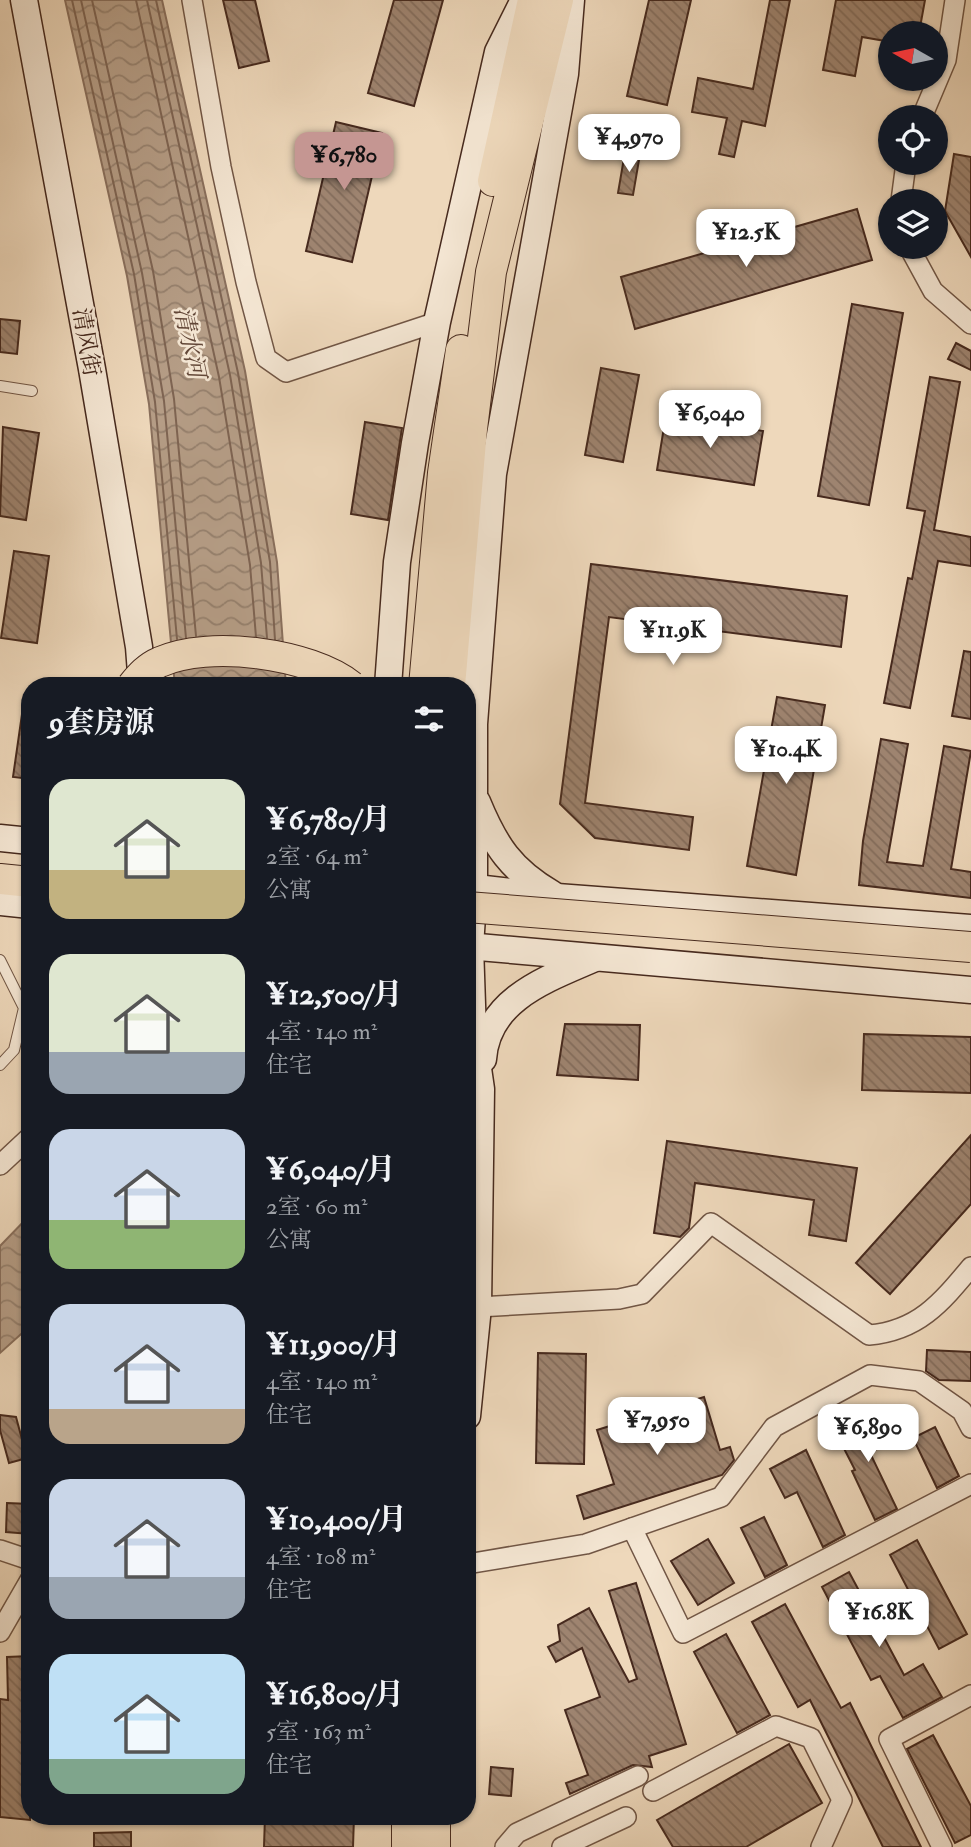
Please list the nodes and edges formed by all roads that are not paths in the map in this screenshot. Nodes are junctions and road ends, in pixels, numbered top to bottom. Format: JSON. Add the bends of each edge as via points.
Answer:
{"nodes":[{"id":1,"x":24,"y":0,"type":"edge"},
{"id":2,"x":192,"y":0,"type":"edge"},
{"id":3,"x":524,"y":0,"type":"edge"},
{"id":4,"x":533,"y":0,"type":"edge"},
{"id":5,"x":558,"y":0,"type":"edge"},
{"id":6,"x":571,"y":0,"type":"edge"},
{"id":7,"x":956,"y":0,"type":"edge"},
{"id":8,"x":927,"y":105,"type":"edge"},
{"id":9,"x":913,"y":259,"type":"edge"},
{"id":10,"x":482,"y":271,"type":"junction"},
{"id":11,"x":437,"y":322,"type":"junction"},
{"id":12,"x":971,"y":324,"type":"edge"},
{"id":13,"x":0,"y":386,"type":"edge"},
{"id":14,"x":32,"y":391,"type":"dead end"},
{"id":15,"x":141,"y":677,"type":"edge"},
{"id":16,"x":142,"y":677,"type":"edge"},
{"id":17,"x":339,"y":677,"type":"edge"},
{"id":18,"x":389,"y":677,"type":"edge"},
{"id":19,"x":425,"y":677,"type":"edge"},
{"id":20,"x":451,"y":677,"type":"edge"},
{"id":21,"x":476,"y":698,"type":"edge"},
{"id":22,"x":476,"y":798,"type":"edge"},
{"id":23,"x":0,"y":838,"type":"edge"},
{"id":24,"x":21,"y":840,"type":"edge"},
{"id":25,"x":0,"y":860,"type":"edge"},
{"id":26,"x":21,"y":862,"type":"edge"},
{"id":27,"x":0,"y":879,"type":"edge"},
{"id":28,"x":21,"y":881,"type":"edge"},
{"id":29,"x":476,"y":894,"type":"edge"},
{"id":30,"x":476,"y":895,"type":"edge"},
{"id":31,"x":557,"y":897,"type":"junction"},
{"id":32,"x":0,"y":902,"type":"edge"},
{"id":33,"x":21,"y":904,"type":"edge"},
{"id":34,"x":971,"y":928,"type":"edge"},
{"id":35,"x":476,"y":940,"type":"edge"},
{"id":36,"x":476,"y":941,"type":"edge"},
{"id":37,"x":971,"y":947,"type":"edge"},
{"id":38,"x":599,"y":956,"type":"junction"},
{"id":39,"x":0,"y":960,"type":"edge"},
{"id":40,"x":971,"y":966,"type":"edge"},
{"id":41,"x":971,"y":990,"type":"edge"},
{"id":42,"x":21,"y":1002,"type":"edge"},
{"id":43,"x":21,"y":1021,"type":"edge"},
{"id":44,"x":476,"y":1055,"type":"edge"},
{"id":45,"x":0,"y":1065,"type":"edge"},
{"id":46,"x":481,"y":1089,"type":"junction"},
{"id":47,"x":21,"y":1145,"type":"edge"},
{"id":48,"x":0,"y":1165,"type":"edge"},
{"id":49,"x":971,"y":1267,"type":"edge"},
{"id":50,"x":478,"y":1307,"type":"junction"},
{"id":51,"x":476,"y":1327,"type":"edge"},
{"id":52,"x":971,"y":1428,"type":"edge"},
{"id":53,"x":971,"y":1484,"type":"edge"},
{"id":54,"x":632,"y":1528,"type":"junction"},
{"id":55,"x":0,"y":1550,"type":"edge"},
{"id":56,"x":21,"y":1557,"type":"edge"},
{"id":57,"x":476,"y":1562,"type":"edge"},
{"id":58,"x":21,"y":1596,"type":"edge"},
{"id":59,"x":0,"y":1632,"type":"edge"},
{"id":60,"x":971,"y":1695,"type":"edge"},
{"id":61,"x":638,"y":1776,"type":"dead end"},
{"id":62,"x":653,"y":1791,"type":"dead end"},
{"id":63,"x":626,"y":1817,"type":"dead end"},
{"id":64,"x":393,"y":1825,"type":"edge"},
{"id":65,"x":407,"y":1825,"type":"edge"},
{"id":66,"x":436,"y":1825,"type":"edge"},
{"id":67,"x":441,"y":1825,"type":"edge"},
{"id":68,"x":396,"y":1847,"type":"edge"},
{"id":69,"x":407,"y":1847,"type":"edge"},
{"id":70,"x":437,"y":1847,"type":"edge"},
{"id":71,"x":505,"y":1847,"type":"edge"},
{"id":72,"x":562,"y":1847,"type":"edge"},
{"id":73,"x":821,"y":1847,"type":"edge"},
{"id":74,"x":943,"y":1847,"type":"edge"}],
"edges":[{"from":1,"to":15,"type":"main road","name":"清风街","via":[[92,369]]},
{"from":2,"to":11,"type":"street","via":[[227,193],[266,358],[286,372]]},
{"from":3,"to":11,"type":"main road","via":[[498,52]]},
{"from":4,"to":10,"type":"main road"},
{"from":5,"to":10,"type":"main road"},
{"from":6,"to":21,"type":"main road","via":[[565,74],[493,474]]},
{"from":7,"to":8,"type":"street","via":[[946,60]]},
{"from":9,"to":12,"type":"street","via":[[933,291]]},
{"from":10,"to":19,"type":"main road","via":[[443,473]]},
{"from":10,"to":20,"type":"main road"},
{"from":11,"to":18,"type":"main road","via":[[397,562]]},
{"from":13,"to":14,"type":"lane"},
{"from":16,"to":17,"type":"main road","bridge":true,"via":[[158,663],[210,651],[287,658]]},
{"from":22,"to":31,"type":"main road","via":[[512,866]]},
{"from":23,"to":24,"type":"main road"},
{"from":25,"to":26,"type":"main road"},
{"from":27,"to":28,"type":"main road"},
{"from":29,"to":31,"type":"main road"},
{"from":30,"to":37,"type":"main road","bridge":true},
{"from":31,"to":34,"type":"main road"},
{"from":32,"to":33,"type":"main road"},
{"from":35,"to":40,"type":"main road"},
{"from":36,"to":38,"type":"main road"},
{"from":38,"to":41,"type":"main road"},
{"from":38,"to":46,"type":"main road","via":[[527,990],[503,1008],[487,1038]]},
{"from":39,"to":42,"type":"lane"},
{"from":43,"to":45,"type":"lane","via":[[14,1050]]},
{"from":44,"to":46,"type":"main road"},
{"from":46,"to":50,"type":"main road"},
{"from":47,"to":48,"type":"street"},
{"from":49,"to":50,"type":"street","via":[[937,1307],[894,1333],[869,1335],[711,1223],[642,1293],[619,1299]]},
{"from":50,"to":51,"type":"main road"},
{"from":52,"to":54,"type":"street","via":[[962,1411],[919,1381],[870,1375],[774,1427],[721,1497]]},
{"from":53,"to":54,"type":"street","via":[[682,1633]]},
{"from":54,"to":57,"type":"street","via":[[586,1544]]},
{"from":55,"to":56,"type":"street"},
{"from":58,"to":59,"type":"street"},
{"from":60,"to":74,"type":"street","via":[[890,1739]]},
{"from":61,"to":71,"type":"street","via":[[517,1833]]},
{"from":62,"to":73,"type":"street","via":[[776,1726],[811,1738],[842,1800]]},
{"from":63,"to":72,"type":"street"},
{"from":64,"to":68,"type":"main road"},
{"from":65,"to":69,"type":"main road"},
{"from":66,"to":70,"type":"main road"},
{"from":67,"to":70,"type":"main road"}]}
